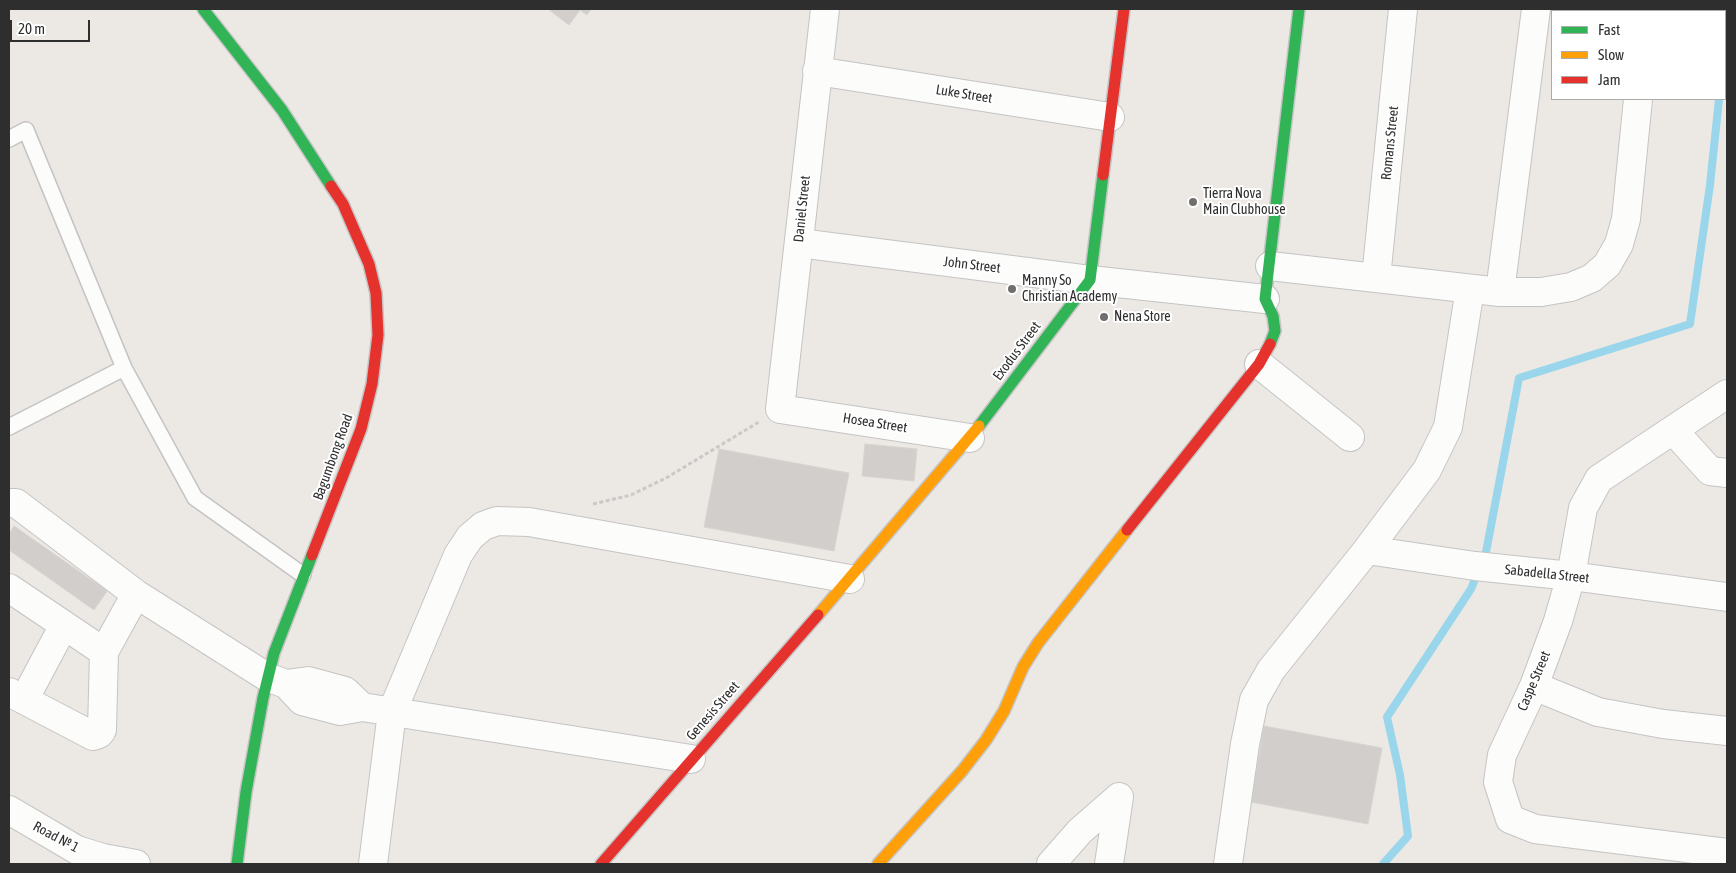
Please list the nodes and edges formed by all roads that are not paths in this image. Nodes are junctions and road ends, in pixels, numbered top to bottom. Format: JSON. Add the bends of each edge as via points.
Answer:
{"nodes":[{"id":1,"x":203,"y":9,"type":"edge"},
{"id":2,"x":825,"y":9,"type":"edge"},
{"id":3,"x":1124,"y":9,"type":"edge"},
{"id":4,"x":1299,"y":9,"type":"edge"},
{"id":5,"x":1403,"y":9,"type":"edge"},
{"id":6,"x":1536,"y":9,"type":"edge"},
{"id":7,"x":1674,"y":9,"type":"edge"},
{"id":8,"x":1679,"y":9,"type":"edge"},
{"id":9,"x":817,"y":71,"type":"junction"},
{"id":10,"x":1638,"y":100,"type":"edge"},
{"id":11,"x":1110,"y":117,"type":"junction"},
{"id":12,"x":9,"y":139,"type":"edge"},
{"id":13,"x":799,"y":243,"type":"junction"},
{"id":14,"x":1270,"y":266,"type":"junction"},
{"id":15,"x":1376,"y":278,"type":"junction"},
{"id":16,"x":1090,"y":280,"type":"junction"},
{"id":17,"x":1470,"y":289,"type":"junction"},
{"id":18,"x":1500,"y":292,"type":"junction"},
{"id":19,"x":1266,"y":299,"type":"junction"},
{"id":20,"x":1259,"y":364,"type":"junction"},
{"id":21,"x":124,"y":368,"type":"junction"},
{"id":22,"x":1727,"y":394,"type":"edge"},
{"id":23,"x":780,"y":408,"type":"joint"},
{"id":24,"x":9,"y":427,"type":"edge"},
{"id":25,"x":1674,"y":430,"type":"junction"},
{"id":26,"x":1350,"y":437,"type":"dead end"},
{"id":27,"x":970,"y":438,"type":"junction"},
{"id":28,"x":1727,"y":473,"type":"edge"},
{"id":29,"x":9,"y":503,"type":"edge"},
{"id":30,"x":1366,"y":550,"type":"junction"},
{"id":31,"x":303,"y":575,"type":"junction"},
{"id":32,"x":1571,"y":576,"type":"junction"},
{"id":33,"x":850,"y":579,"type":"junction"},
{"id":34,"x":9,"y":588,"type":"edge"},
{"id":35,"x":136,"y":594,"type":"junction"},
{"id":36,"x":1727,"y":597,"type":"edge"},
{"id":37,"x":64,"y":625,"type":"junction"},
{"id":38,"x":104,"y":652,"type":"junction"},
{"id":39,"x":277,"y":681,"type":"junction"},
{"id":40,"x":1534,"y":686,"type":"junction"},
{"id":41,"x":16,"y":696,"type":"edge"},
{"id":42,"x":392,"y":712,"type":"junction"},
{"id":43,"x":1727,"y":731,"type":"edge"},
{"id":44,"x":691,"y":759,"type":"junction"},
{"id":45,"x":9,"y":810,"type":"edge"},
{"id":46,"x":1727,"y":853,"type":"edge"},
{"id":47,"x":73,"y":857,"type":"edge"},
{"id":48,"x":102,"y":861,"type":"edge"},
{"id":49,"x":136,"y":864,"type":"edge"},
{"id":50,"x":237,"y":864,"type":"edge"},
{"id":51,"x":373,"y":864,"type":"edge"},
{"id":52,"x":601,"y":864,"type":"edge"},
{"id":53,"x":878,"y":864,"type":"edge"},
{"id":54,"x":1051,"y":864,"type":"edge"},
{"id":55,"x":1109,"y":864,"type":"edge"},
{"id":56,"x":1228,"y":864,"type":"edge"}],
"edges":[{"from":1,"to":31,"type":"street","name":"Bagumbong Road","via":[[282,110],[342,204],[369,264],[376,293],[376,355],[361,429]]},
{"from":2,"to":9,"type":"street","name":"Daniel Street"},
{"from":3,"to":11,"type":"street"},
{"from":4,"to":14,"type":"street"},
{"from":5,"to":15,"type":"street","name":"Romans Street"},
{"from":6,"to":18,"type":"street"},
{"from":7,"to":8,"type":"street"},
{"from":9,"to":11,"type":"street","name":"Luke Street"},
{"from":9,"to":13,"type":"street","name":"Daniel Street"},
{"from":10,"to":18,"type":"street","via":[[1626,219],[1619,244],[1608,265],[1592,278],[1571,287],[1541,292]]},
{"from":11,"to":16,"type":"street"},
{"from":12,"to":21,"type":"lane","via":[[26,130]]},
{"from":13,"to":16,"type":"street","name":"John Street"},
{"from":13,"to":23,"type":"street","name":"Daniel Street"},
{"from":14,"to":15,"type":"street"},
{"from":14,"to":19,"type":"street"},
{"from":15,"to":17,"type":"street"},
{"from":16,"to":19,"type":"street","name":"John Street"},
{"from":16,"to":27,"type":"street","name":"Exodus Street"},
{"from":17,"to":18,"type":"street"},
{"from":17,"to":30,"type":"street","via":[[1448,427],[1427,470]]},
{"from":19,"to":20,"type":"street","via":[[1273,316],[1274,331]]},
{"from":20,"to":26,"type":"street"},
{"from":20,"to":53,"type":"street","via":[[1038,643],[1023,667],[1004,711],[980,748]]},
{"from":21,"to":24,"type":"lane"},
{"from":21,"to":31,"type":"lane","via":[[195,498]]},
{"from":22,"to":25,"type":"street","name":"Caspe Street"},
{"from":23,"to":27,"type":"street","name":"Hosea Street"},
{"from":25,"to":28,"type":"street","via":[[1710,470]]},
{"from":25,"to":32,"type":"street","name":"Caspe Street","via":[[1599,480],[1583,508]]},
{"from":27,"to":33,"type":"street","name":"Exodus Street"},
{"from":29,"to":35,"type":"street","via":[[16,503]]},
{"from":30,"to":32,"type":"street","name":"Sabadella Street"},
{"from":30,"to":56,"type":"street","via":[[1271,670],[1254,700]]},
{"from":31,"to":39,"type":"street","name":"Bagumbong Road","via":[[282,629]]},
{"from":32,"to":36,"type":"street","name":"Sabadella Street"},
{"from":32,"to":40,"type":"street","name":"Caspe Street"},
{"from":33,"to":42,"type":"street","via":[[529,522],[497,521],[483,526],[470,537],[458,555]]},
{"from":33,"to":44,"type":"street","name":"Genesis Street"},
{"from":34,"to":37,"type":"street"},
{"from":35,"to":38,"type":"street"},
{"from":35,"to":39,"type":"street"},
{"from":37,"to":38,"type":"street"},
{"from":37,"to":41,"type":"street"},
{"from":38,"to":41,"type":"street","via":[[102,730],[99,734],[93,736]]},
{"from":39,"to":42,"type":"street","via":[[308,681],[345,691],[362,707]]},
{"from":39,"to":50,"type":"street","name":"Bagumbong Road","via":[[246,792]]},
{"from":40,"to":43,"type":"street","via":[[1598,712]]},
{"from":40,"to":46,"type":"street","name":"Caspe Street","via":[[1502,755],[1498,782],[1510,819],[1535,829]]},
{"from":42,"to":44,"type":"street"},
{"from":42,"to":51,"type":"street"},
{"from":44,"to":52,"type":"street","name":"Genesis Street"},
{"from":45,"to":47,"type":"street","name":"Road № 1"},
{"from":47,"to":48,"type":"street","name":"Road № 1"},
{"from":48,"to":49,"type":"street","name":"Road № 1"},
{"from":54,"to":55,"type":"street","via":[[1080,831],[1118,798]]}]}
